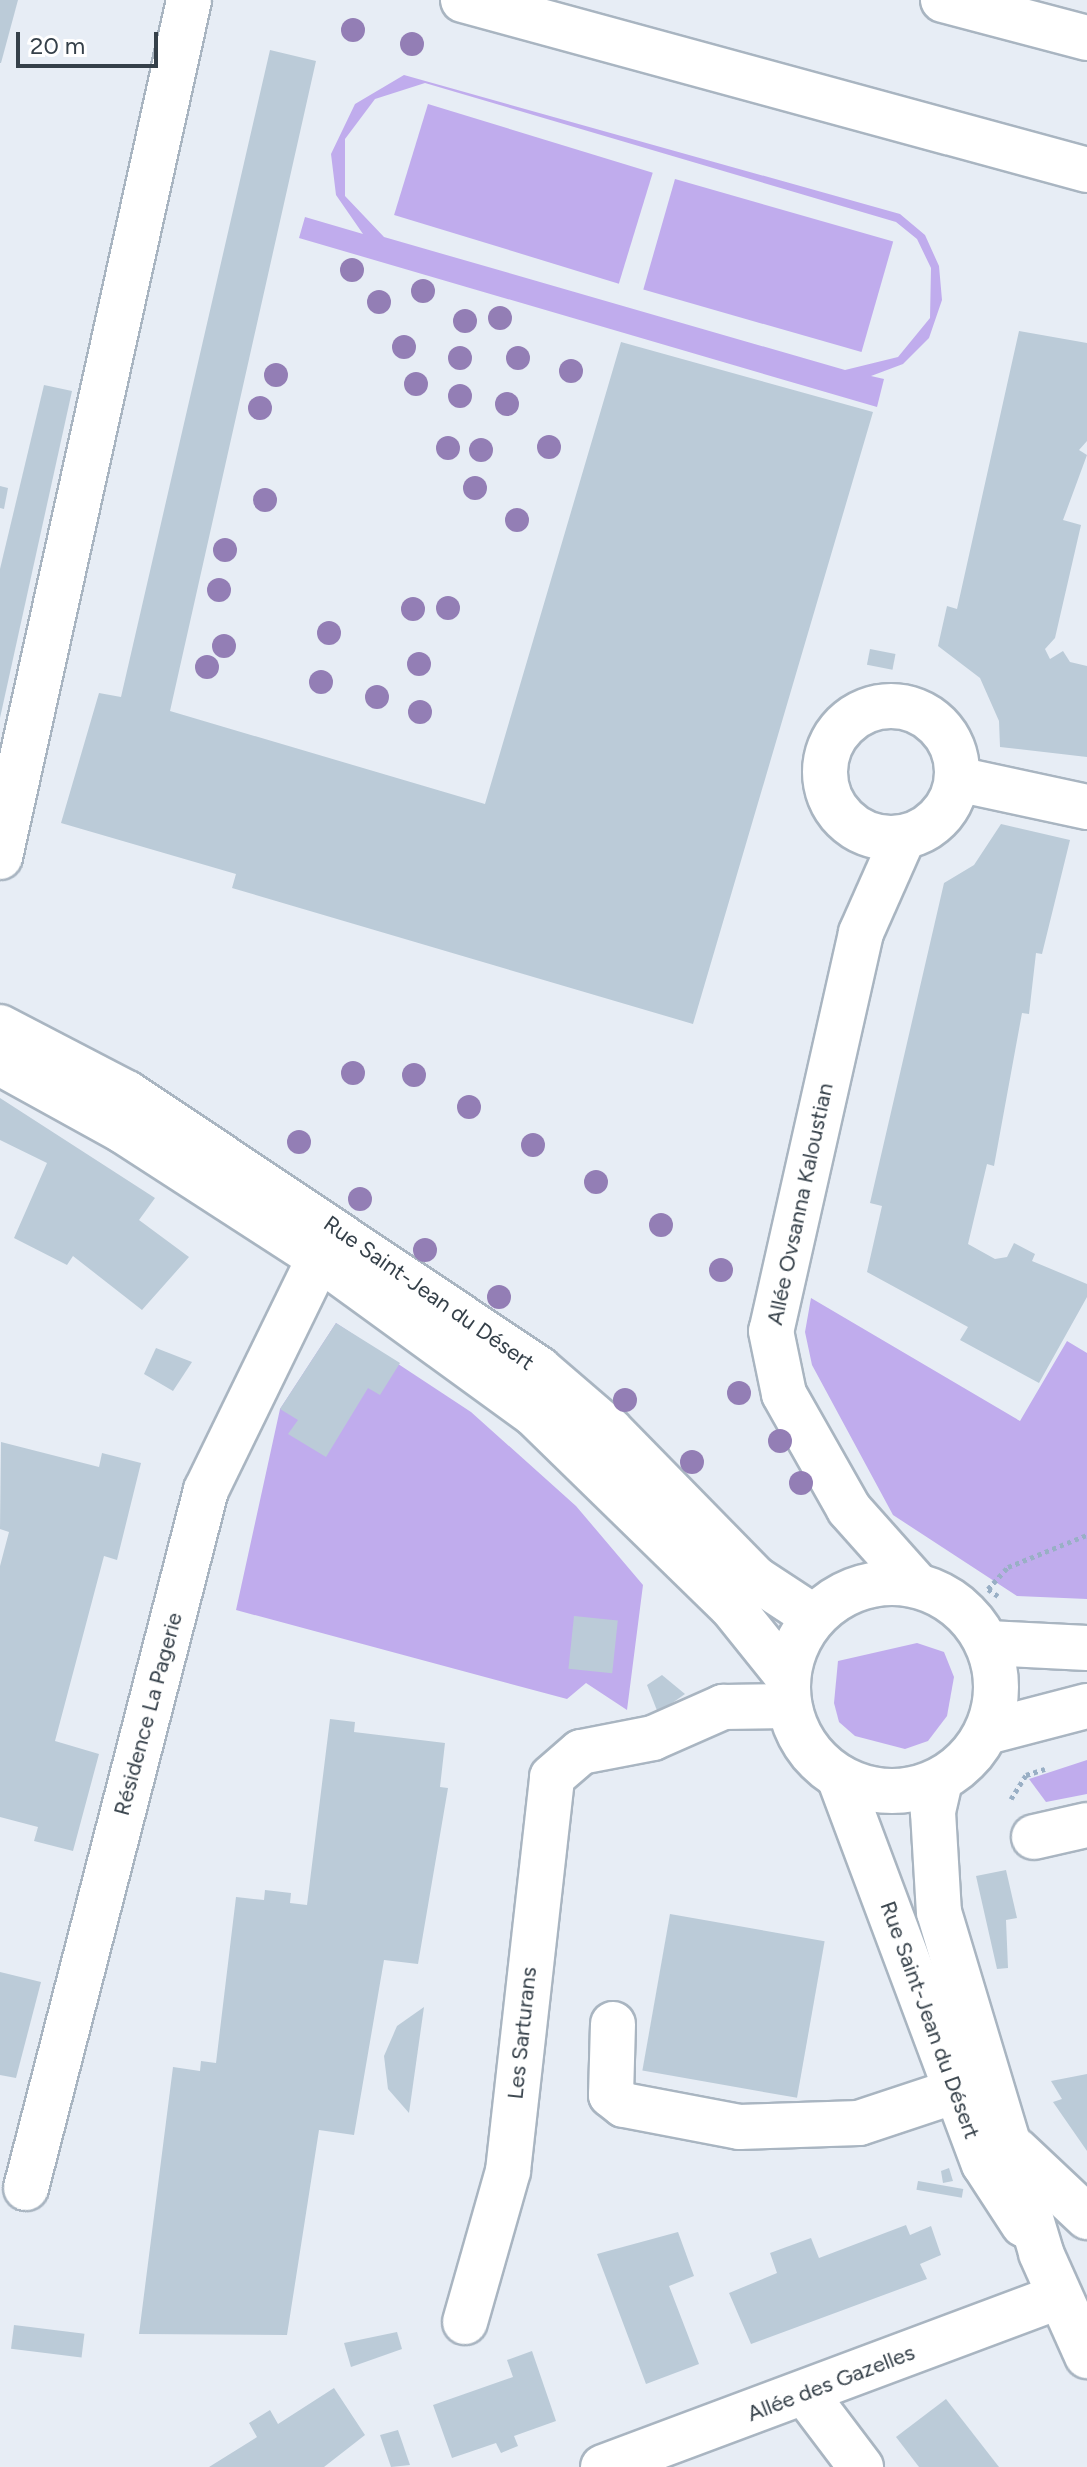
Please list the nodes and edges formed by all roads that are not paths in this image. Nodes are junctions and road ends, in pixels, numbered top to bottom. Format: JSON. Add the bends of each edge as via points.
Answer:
{"nodes":[{"id":1,"x":463,"y":0,"type":"edge"},
{"id":2,"x":943,"y":0,"type":"edge"},
{"id":3,"x":191,"y":10,"type":"edge"},
{"id":4,"x":1087,"y":38,"type":"edge"},
{"id":5,"x":1087,"y":170,"type":"edge"},
{"id":6,"x":957,"y":779,"type":"junction"},
{"id":7,"x":1087,"y":807,"type":"edge"},
{"id":8,"x":882,"y":835,"type":"junction"},
{"id":9,"x":0,"y":857,"type":"edge"},
{"id":10,"x":0,"y":1027,"type":"edge"},
{"id":11,"x":0,"y":1063,"type":"edge"},
{"id":12,"x":319,"y":1258,"type":"junction"},
{"id":13,"x":849,"y":1509,"type":"junction"},
{"id":14,"x":915,"y":1583,"type":"junction"},
{"id":15,"x":854,"y":1589,"type":"junction"},
{"id":16,"x":814,"y":1617,"type":"junction"},
{"id":17,"x":988,"y":1643,"type":"junction"},
{"id":18,"x":1087,"y":1648,"type":"edge"},
{"id":19,"x":788,"y":1691,"type":"junction"},
{"id":20,"x":1087,"y":1706,"type":"edge"},
{"id":21,"x":987,"y":1732,"type":"junction"},
{"id":22,"x":839,"y":1777,"type":"junction"},
{"id":23,"x":940,"y":1781,"type":"junction"},
{"id":24,"x":1087,"y":1825,"type":"edge"},
{"id":25,"x":1034,"y":1837,"type":"dead end"},
{"id":26,"x":613,"y":2024,"type":"dead end"},
{"id":27,"x":972,"y":2086,"type":"junction"},
{"id":28,"x":1016,"y":2150,"type":"junction"},
{"id":29,"x":26,"y":2188,"type":"dead end"},
{"id":30,"x":1087,"y":2217,"type":"edge"},
{"id":31,"x":1041,"y":2253,"type":"junction"},
{"id":32,"x":1058,"y":2297,"type":"junction"},
{"id":33,"x":465,"y":2322,"type":"dead end"},
{"id":34,"x":1087,"y":2356,"type":"edge"},
{"id":35,"x":805,"y":2393,"type":"junction"},
{"id":36,"x":603,"y":2467,"type":"edge"},
{"id":37,"x":861,"y":2467,"type":"edge"}],
"edges":[{"from":1,"to":5,"type":"street"},
{"from":2,"to":4,"type":"street"},
{"from":3,"to":9,"type":"street"},
{"from":6,"to":7,"type":"street"},
{"from":6,"to":8,"type":"street","via":[[943,814]]},
{"from":6,"to":8,"type":"street","via":[[954,747],[923,713],[889,706],[856,715],[827,751],[824,775],[830,798]]},
{"from":8,"to":13,"type":"street","name":"Allée Ovsanna Kaloustian","via":[[771,1331],[784,1394]]},
{"from":10,"to":16,"type":"street","name":"Rue Saint-Jean du Désert","via":[[141,1102],[539,1369],[610,1430],[756,1579]]},
{"from":11,"to":12,"type":"street","name":"Rue Saint-Jean du Désert","via":[[123,1131]]},
{"from":12,"to":19,"type":"street","name":"Rue Saint-Jean du Désert","via":[[580,1454],[767,1644]]},
{"from":12,"to":29,"type":"street","name":"Résidence La Pagerie","via":[[206,1490]]},
{"from":13,"to":14,"type":"street","name":"Allée Ovsanna Kaloustian"},
{"from":13,"to":15,"type":"street","name":"Allée Ovsanna Kaloustian"},
{"from":14,"to":15,"type":"street"},
{"from":14,"to":17,"type":"street","via":[[971,1616]]},
{"from":15,"to":16,"type":"street"},
{"from":16,"to":19,"type":"street","via":[[796,1645]]},
{"from":17,"to":18,"type":"street"},
{"from":17,"to":21,"type":"street","via":[[996,1703]]},
{"from":19,"to":22,"type":"street","via":[[798,1734]]},
{"from":19,"to":33,"type":"street","name":"Les Sarturans","via":[[723,1707],[653,1738],[581,1752],[558,1768],[547,1797],[508,2171]]},
{"from":20,"to":21,"type":"street"},
{"from":21,"to":23,"type":"street","via":[[968,1760]]},
{"from":22,"to":23,"type":"street","via":[[907,1791]]},
{"from":22,"to":27,"type":"street","name":"Rue Saint-Jean du Désert"},
{"from":23,"to":27,"type":"street","name":"Rue Saint-Jean du Désert","via":[[933,1812],[939,1912]]},
{"from":24,"to":25,"type":"street"},
{"from":26,"to":27,"type":"street","via":[[611,2095],[639,2108],[739,2127],[859,2123]]},
{"from":27,"to":28,"type":"street","name":"Rue Saint-Jean du Désert"},
{"from":27,"to":31,"type":"street","name":"Rue Saint-Jean du Désert","via":[[984,2164]]},
{"from":28,"to":30,"type":"street"},
{"from":28,"to":31,"type":"street","name":"Rue Saint-Jean du Désert"},
{"from":31,"to":32,"type":"street","name":"Rue Saint-Jean du Désert"},
{"from":32,"to":34,"type":"street","name":"Rue Saint-Jean du Désert"},
{"from":32,"to":35,"type":"street","name":"Allée des Gazelles"},
{"from":35,"to":36,"type":"street","name":"Allée des Gazelles"},
{"from":35,"to":37,"type":"street"}]}
